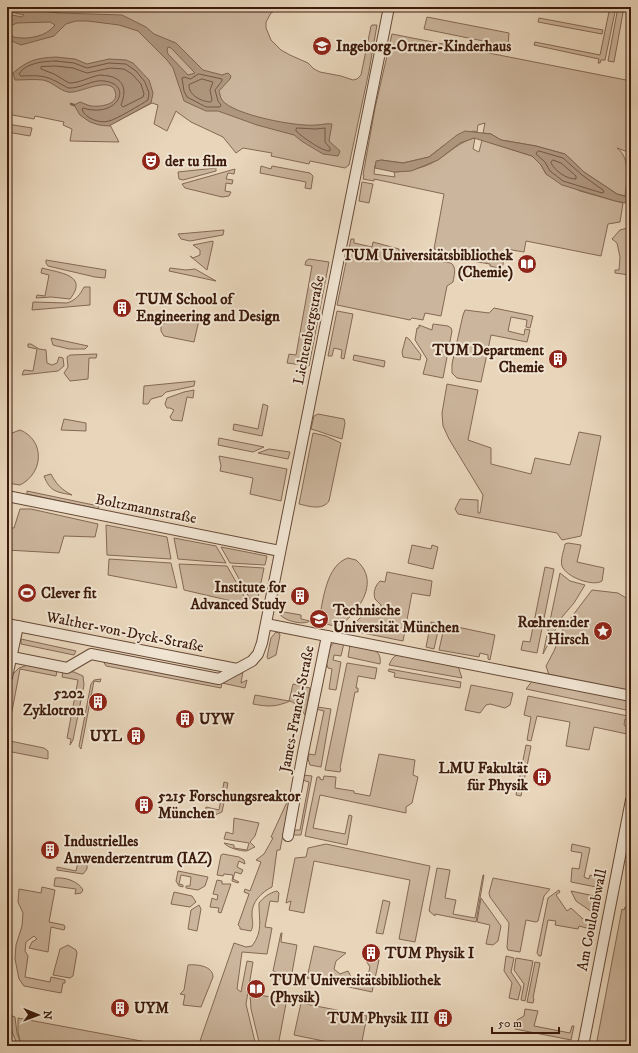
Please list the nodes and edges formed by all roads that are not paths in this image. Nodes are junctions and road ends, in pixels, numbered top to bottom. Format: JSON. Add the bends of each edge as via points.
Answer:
{"nodes":[{"id":1,"x":389,"y":7,"type":"edge"},
{"id":2,"x":7,"y":496,"type":"edge"},
{"id":3,"x":280,"y":551,"type":"junction"},
{"id":4,"x":7,"y":624,"type":"edge"},
{"id":5,"x":266,"y":624,"type":"junction"},
{"id":6,"x":18,"y":626,"type":"junction"},
{"id":7,"x":327,"y":636,"type":"junction"},
{"id":8,"x":9,"y":657,"type":"edge"},
{"id":9,"x":256,"y":657,"type":"joint"},
{"id":10,"x":237,"y":669,"type":"junction"},
{"id":11,"x":7,"y":677,"type":"edge"},
{"id":12,"x":631,"y":696,"type":"edge"},
{"id":13,"x":631,"y":800,"type":"edge"},
{"id":14,"x":288,"y":836,"type":"dead end"},
{"id":15,"x":583,"y":1046,"type":"edge"}],
"edges":[{"from":1,"to":3,"type":"street","name":"Lichtenbergstraße"},
{"from":2,"to":3,"type":"street","name":"Boltzmannstraße"},
{"from":3,"to":5,"type":"street","name":"Lichtenbergstraße"},
{"from":4,"to":6,"type":"street","name":"Walther-von-Dyck-Straße"},
{"from":5,"to":7,"type":"street"},
{"from":5,"to":9,"type":"street","name":"Lichtenbergstraße"},
{"from":6,"to":8,"type":"street"},
{"from":6,"to":10,"type":"street","name":"Walther-von-Dyck-Straße"},
{"from":7,"to":12,"type":"street"},
{"from":7,"to":14,"type":"street","name":"James-Franck-Straße"},
{"from":8,"to":10,"type":"street","name":"Walther-von-Dyck-Straße","via":[[67,668],[90,654],[219,679]]},
{"from":8,"to":11,"type":"street"},
{"from":9,"to":10,"type":"street","name":"Walther-von-Dyck-Straße"},
{"from":13,"to":15,"type":"street","name":"Am Coulombwall"}]}
